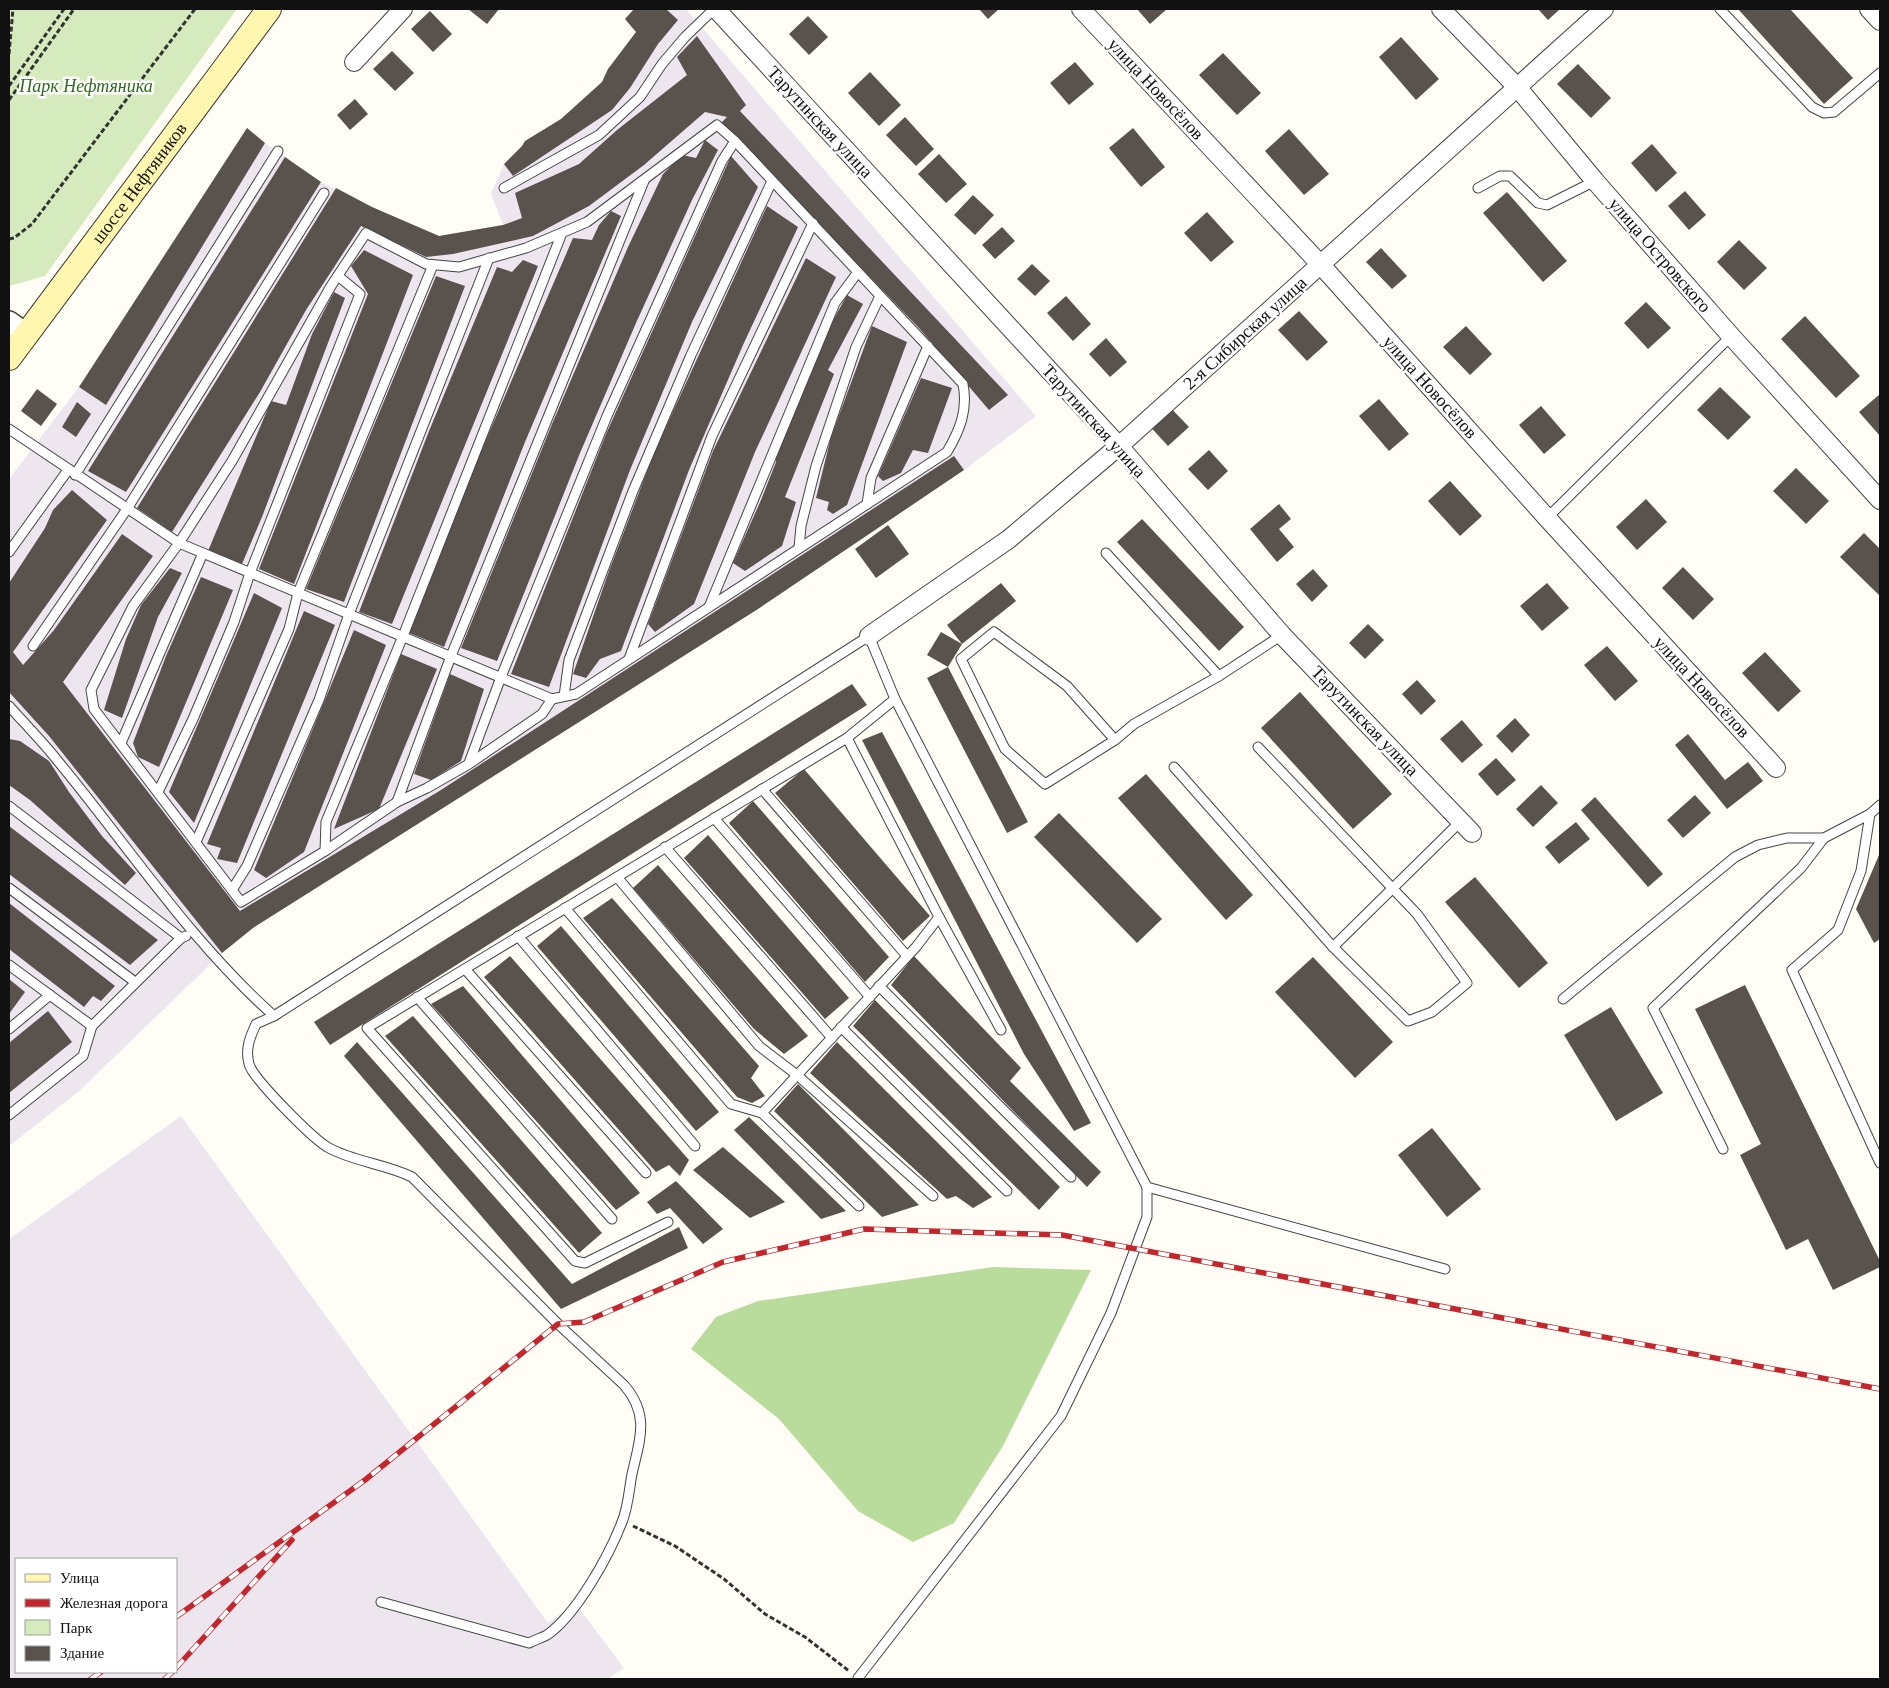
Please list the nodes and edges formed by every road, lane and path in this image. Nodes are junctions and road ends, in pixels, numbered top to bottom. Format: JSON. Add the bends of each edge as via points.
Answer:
{"nodes":[{"id":1,"x":13,"y":9,"type":"edge"},
{"id":2,"x":64,"y":9,"type":"edge"},
{"id":3,"x":74,"y":9,"type":"edge"},
{"id":4,"x":195,"y":9,"type":"edge"},
{"id":5,"x":269,"y":9,"type":"edge"},
{"id":6,"x":403,"y":9,"type":"edge"},
{"id":7,"x":715,"y":9,"type":"edge"},
{"id":8,"x":1081,"y":9,"type":"edge"},
{"id":9,"x":1441,"y":9,"type":"edge"},
{"id":10,"x":1604,"y":9,"type":"edge"},
{"id":11,"x":1720,"y":9,"type":"edge"},
{"id":12,"x":1870,"y":9,"type":"edge"},
{"id":13,"x":1880,"y":20,"type":"edge"},
{"id":14,"x":10,"y":37,"type":"edge"},
{"id":15,"x":9,"y":54,"type":"edge"},
{"id":16,"x":354,"y":62,"type":"dead end"},
{"id":17,"x":1880,"y":74,"type":"edge"},
{"id":18,"x":9,"y":86,"type":"edge"},
{"id":19,"x":1517,"y":87,"type":"junction"},
{"id":20,"x":9,"y":100,"type":"edge"},
{"id":21,"x":734,"y":140,"type":"junction"},
{"id":22,"x":278,"y":151,"type":"dead end"},
{"id":23,"x":645,"y":179,"type":"junction"},
{"id":24,"x":772,"y":181,"type":"junction"},
{"id":25,"x":1595,"y":181,"type":"junction"},
{"id":26,"x":504,"y":188,"type":"dead end"},
{"id":27,"x":1478,"y":188,"type":"dead end"},
{"id":28,"x":324,"y":193,"type":"dead end"},
{"id":29,"x":813,"y":224,"type":"junction"},
{"id":30,"x":562,"y":233,"type":"junction"},
{"id":31,"x":9,"y":239,"type":"edge"},
{"id":32,"x":489,"y":258,"type":"junction"},
{"id":33,"x":433,"y":265,"type":"junction"},
{"id":34,"x":1321,"y":265,"type":"junction"},
{"id":35,"x":858,"y":272,"type":"junction"},
{"id":36,"x":338,"y":276,"type":"junction"},
{"id":37,"x":880,"y":296,"type":"junction"},
{"id":38,"x":18,"y":328,"type":"edge"},
{"id":39,"x":1731,"y":336,"type":"junction"},
{"id":40,"x":928,"y":346,"type":"junction"},
{"id":41,"x":9,"y":358,"type":"edge"},
{"id":42,"x":9,"y":429,"type":"edge"},
{"id":43,"x":1119,"y":446,"type":"junction"},
{"id":44,"x":71,"y":472,"type":"junction"},
{"id":45,"x":1880,"y":500,"type":"edge"},
{"id":46,"x":867,"y":504,"type":"junction"},
{"id":47,"x":127,"y":509,"type":"junction"},
{"id":48,"x":1547,"y":518,"type":"junction"},
{"id":49,"x":179,"y":543,"type":"junction"},
{"id":50,"x":799,"y":548,"type":"junction"},
{"id":51,"x":9,"y":552,"type":"edge"},
{"id":52,"x":1106,"y":552,"type":"dead end"},
{"id":53,"x":203,"y":553,"type":"junction"},
{"id":54,"x":250,"y":573,"type":"junction"},
{"id":55,"x":298,"y":593,"type":"junction"},
{"id":56,"x":709,"y":607,"type":"junction"},
{"id":57,"x":349,"y":614,"type":"junction"},
{"id":58,"x":1282,"y":635,"type":"junction"},
{"id":59,"x":402,"y":636,"type":"junction"},
{"id":60,"x":869,"y":636,"type":"junction"},
{"id":61,"x":33,"y":646,"type":"dead end"},
{"id":62,"x":451,"y":656,"type":"junction"},
{"id":63,"x":629,"y":659,"type":"junction"},
{"id":64,"x":1219,"y":676,"type":"junction"},
{"id":65,"x":501,"y":677,"type":"junction"},
{"id":66,"x":564,"y":696,"type":"junction"},
{"id":67,"x":552,"y":699,"type":"junction"},
{"id":68,"x":895,"y":699,"type":"junction"},
{"id":69,"x":9,"y":706,"type":"edge"},
{"id":70,"x":847,"y":738,"type":"junction"},
{"id":71,"x":1115,"y":740,"type":"junction"},
{"id":72,"x":121,"y":743,"type":"junction"},
{"id":73,"x":1258,"y":747,"type":"dead end"},
{"id":74,"x":469,"y":764,"type":"junction"},
{"id":75,"x":1174,"y":767,"type":"dead end"},
{"id":76,"x":1776,"y":768,"type":"dead end"},
{"id":77,"x":762,"y":789,"type":"junction"},
{"id":78,"x":158,"y":792,"type":"junction"},
{"id":79,"x":397,"y":802,"type":"junction"},
{"id":80,"x":1880,"y":805,"type":"edge"},
{"id":81,"x":9,"y":806,"type":"edge"},
{"id":82,"x":1870,"y":814,"type":"junction"},
{"id":83,"x":714,"y":818,"type":"junction"},
{"id":84,"x":1467,"y":827,"type":"joint"},
{"id":85,"x":1824,"y":838,"type":"junction"},
{"id":86,"x":196,"y":842,"type":"junction"},
{"id":87,"x":665,"y":848,"type":"junction"},
{"id":88,"x":325,"y":850,"type":"junction"},
{"id":89,"x":616,"y":877,"type":"junction"},
{"id":90,"x":9,"y":888,"type":"edge"},
{"id":91,"x":232,"y":890,"type":"junction"},
{"id":92,"x":1391,"y":890,"type":"junction"},
{"id":93,"x":565,"y":908,"type":"junction"},
{"id":94,"x":940,"y":917,"type":"junction"},
{"id":95,"x":194,"y":933,"type":"junction"},
{"id":96,"x":518,"y":936,"type":"junction"},
{"id":97,"x":181,"y":938,"type":"junction"},
{"id":98,"x":1333,"y":947,"type":"junction"},
{"id":99,"x":907,"y":956,"type":"junction"},
{"id":100,"x":9,"y":965,"type":"edge"},
{"id":101,"x":465,"y":968,"type":"junction"},
{"id":102,"x":135,"y":982,"type":"junction"},
{"id":103,"x":879,"y":986,"type":"junction"},
{"id":104,"x":50,"y":995,"type":"junction"},
{"id":105,"x":417,"y":997,"type":"junction"},
{"id":106,"x":870,"y":997,"type":"junction"},
{"id":107,"x":1563,"y":998,"type":"dead end"},
{"id":108,"x":274,"y":1016,"type":"junction"},
{"id":109,"x":92,"y":1026,"type":"junction"},
{"id":110,"x":841,"y":1027,"type":"junction"},
{"id":111,"x":9,"y":1029,"type":"edge"},
{"id":112,"x":1001,"y":1030,"type":"dead end"},
{"id":113,"x":832,"y":1038,"type":"junction"},
{"id":114,"x":798,"y":1074,"type":"junction"},
{"id":115,"x":762,"y":1113,"type":"junction"},
{"id":116,"x":9,"y":1115,"type":"edge"},
{"id":117,"x":695,"y":1146,"type":"dead end"},
{"id":118,"x":1722,"y":1149,"type":"dead end"},
{"id":119,"x":1880,"y":1162,"type":"edge"},
{"id":120,"x":646,"y":1173,"type":"dead end"},
{"id":121,"x":1071,"y":1177,"type":"dead end"},
{"id":122,"x":1147,"y":1187,"type":"junction"},
{"id":123,"x":1007,"y":1191,"type":"dead end"},
{"id":124,"x":933,"y":1196,"type":"dead end"},
{"id":125,"x":859,"y":1206,"type":"dead end"},
{"id":126,"x":612,"y":1219,"type":"dead end"},
{"id":127,"x":668,"y":1222,"type":"dead end"},
{"id":128,"x":1445,"y":1269,"type":"dead end"},
{"id":129,"x":623,"y":1521,"type":"junction"},
{"id":130,"x":381,"y":1602,"type":"dead end"},
{"id":131,"x":858,"y":1678,"type":"edge"}],
"edges":[{"from":1,"to":14,"type":"path"},
{"from":2,"to":18,"type":"path"},
{"from":3,"to":20,"type":"path"},
{"from":4,"to":31,"type":"path","via":[[32,224]]},
{"from":5,"to":38,"type":"main road","name":"шоссе Нефтяников"},
{"from":6,"to":16,"type":"street"},
{"from":7,"to":26,"type":"lane","via":[[685,37],[640,97],[599,135]]},
{"from":7,"to":43,"type":"street","name":"Тарутинская улица"},
{"from":8,"to":34,"type":"street","name":"улица Новосёлов"},
{"from":9,"to":19,"type":"street","name":"улица Островского"},
{"from":10,"to":19,"type":"street","name":"2-я Сибирская улица"},
{"from":11,"to":17,"type":"lane","via":[[1812,107],[1824,114],[1834,112]]},
{"from":12,"to":13,"type":"street"},
{"from":14,"to":15,"type":"path"},
{"from":19,"to":25,"type":"street","name":"улица Островского"},
{"from":19,"to":34,"type":"street","name":"2-я Сибирская улица"},
{"from":21,"to":23,"type":"lane","via":[[720,126],[714,126]]},
{"from":21,"to":24,"type":"lane"},
{"from":21,"to":65,"type":"lane","via":[[722,160],[607,416]]},
{"from":22,"to":44,"type":"lane"},
{"from":23,"to":30,"type":"lane","via":[[587,222]]},
{"from":23,"to":62,"type":"lane"},
{"from":24,"to":29,"type":"lane"},
{"from":24,"to":66,"type":"lane","via":[[691,355],[633,491],[569,660]]},
{"from":25,"to":27,"type":"lane","via":[[1547,206],[1538,203],[1510,176],[1500,176]]},
{"from":25,"to":39,"type":"street","name":"улица Островского"},
{"from":28,"to":47,"type":"lane"},
{"from":29,"to":35,"type":"lane"},
{"from":29,"to":63,"type":"lane","via":[[712,436]]},
{"from":30,"to":32,"type":"lane","via":[[526,248]]},
{"from":30,"to":59,"type":"lane"},
{"from":32,"to":33,"type":"lane","via":[[459,267]]},
{"from":32,"to":57,"type":"lane"},
{"from":33,"to":36,"type":"lane","via":[[366,234]]},
{"from":33,"to":55,"type":"lane"},
{"from":34,"to":43,"type":"street","name":"2-я Сибирская улица"},
{"from":34,"to":48,"type":"street","name":"улица Новосёлов"},
{"from":35,"to":37,"type":"lane"},
{"from":35,"to":56,"type":"lane","via":[[835,303]]},
{"from":36,"to":49,"type":"lane","via":[[232,461]]},
{"from":36,"to":54,"type":"lane","via":[[360,294]]},
{"from":37,"to":40,"type":"lane"},
{"from":37,"to":50,"type":"lane","via":[[856,347],[816,466],[801,526]]},
{"from":38,"to":41,"type":"main road","name":"шоссе Нефтяников"},
{"from":39,"to":45,"type":"street","name":"улица Островского"},
{"from":39,"to":48,"type":"lane"},
{"from":40,"to":46,"type":"lane","via":[[871,478]]},
{"from":40,"to":46,"type":"lane","via":[[963,384],[961,428],[947,452]]},
{"from":42,"to":44,"type":"lane"},
{"from":43,"to":58,"type":"street","name":"Тарутинская улица"},
{"from":43,"to":60,"type":"street","name":"2-я Сибирская улица","via":[[1009,539]]},
{"from":44,"to":47,"type":"lane"},
{"from":44,"to":51,"type":"lane"},
{"from":46,"to":50,"type":"lane"},
{"from":47,"to":49,"type":"lane"},
{"from":47,"to":61,"type":"lane"},
{"from":48,"to":76,"type":"street","name":"улица Новосёлов"},
{"from":49,"to":53,"type":"lane"},
{"from":49,"to":72,"type":"lane","via":[[133,606],[90,690],[94,709]]},
{"from":50,"to":56,"type":"lane"},
{"from":52,"to":64,"type":"lane"},
{"from":53,"to":54,"type":"lane"},
{"from":53,"to":72,"type":"lane"},
{"from":54,"to":55,"type":"lane"},
{"from":54,"to":78,"type":"lane","via":[[193,720]]},
{"from":55,"to":57,"type":"lane"},
{"from":55,"to":86,"type":"lane","via":[[289,629]]},
{"from":56,"to":63,"type":"lane"},
{"from":57,"to":59,"type":"lane"},
{"from":57,"to":91,"type":"lane","via":[[318,700],[246,866]]},
{"from":58,"to":64,"type":"lane"},
{"from":58,"to":84,"type":"street","name":"Тарутинская улица"},
{"from":59,"to":62,"type":"lane"},
{"from":59,"to":88,"type":"lane","via":[[326,822]]},
{"from":60,"to":68,"type":"lane"},
{"from":60,"to":108,"type":"lane"},
{"from":62,"to":65,"type":"lane"},
{"from":62,"to":79,"type":"lane"},
{"from":63,"to":66,"type":"lane","via":[[576,694]]},
{"from":64,"to":71,"type":"lane","via":[[1134,724]]},
{"from":65,"to":67,"type":"lane"},
{"from":65,"to":74,"type":"lane"},
{"from":66,"to":67,"type":"lane"},
{"from":67,"to":74,"type":"lane","via":[[542,714]]},
{"from":68,"to":70,"type":"lane"},
{"from":68,"to":122,"type":"lane"},
{"from":69,"to":95,"type":"lane","via":[[57,760],[154,887]]},
{"from":70,"to":77,"type":"lane"},
{"from":70,"to":94,"type":"lane"},
{"from":71,"to":71,"type":"lane","via":[[1045,784],[1005,749],[962,659],[994,632],[1068,686]]},
{"from":72,"to":78,"type":"lane"},
{"from":73,"to":92,"type":"lane"},
{"from":74,"to":79,"type":"lane"},
{"from":75,"to":98,"type":"lane"},
{"from":77,"to":83,"type":"lane"},
{"from":77,"to":99,"type":"lane"},
{"from":78,"to":86,"type":"lane"},
{"from":79,"to":88,"type":"lane"},
{"from":80,"to":82,"type":"lane"},
{"from":81,"to":97,"type":"lane"},
{"from":82,"to":85,"type":"lane"},
{"from":82,"to":119,"type":"lane","via":[[1861,872],[1838,930],[1792,970]]},
{"from":83,"to":87,"type":"lane"},
{"from":83,"to":106,"type":"lane"},
{"from":84,"to":92,"type":"lane"},
{"from":85,"to":107,"type":"lane","via":[[1787,838],[1758,845],[1735,856]]},
{"from":85,"to":118,"type":"lane","via":[[1801,868],[1653,1008]]},
{"from":86,"to":91,"type":"lane"},
{"from":87,"to":89,"type":"lane"},
{"from":87,"to":113,"type":"lane"},
{"from":88,"to":91,"type":"lane","via":[[241,902]]},
{"from":89,"to":93,"type":"lane"},
{"from":89,"to":114,"type":"lane","via":[[759,1046]]},
{"from":90,"to":102,"type":"lane"},
{"from":92,"to":98,"type":"lane"},
{"from":92,"to":98,"type":"lane","via":[[1417,914],[1467,983],[1432,1012],[1408,1021]]},
{"from":93,"to":96,"type":"lane"},
{"from":93,"to":115,"type":"lane","via":[[731,1104]]},
{"from":94,"to":99,"type":"lane"},
{"from":94,"to":112,"type":"lane"},
{"from":95,"to":97,"type":"lane"},
{"from":95,"to":108,"type":"lane","via":[[242,988]]},
{"from":96,"to":101,"type":"lane"},
{"from":96,"to":117,"type":"lane"},
{"from":97,"to":102,"type":"lane"},
{"from":99,"to":103,"type":"lane"},
{"from":100,"to":104,"type":"lane"},
{"from":101,"to":105,"type":"lane"},
{"from":101,"to":120,"type":"lane"},
{"from":102,"to":109,"type":"lane"},
{"from":103,"to":106,"type":"lane"},
{"from":103,"to":121,"type":"lane"},
{"from":104,"to":109,"type":"lane"},
{"from":104,"to":111,"type":"lane"},
{"from":105,"to":126,"type":"lane"},
{"from":105,"to":127,"type":"lane","via":[[366,1028],[575,1261],[585,1263]]},
{"from":106,"to":110,"type":"lane"},
{"from":108,"to":129,"type":"lane","via":[[256,1024],[248,1044],[249,1066],[306,1130],[328,1147],[352,1158],[396,1169],[412,1177],[633,1396],[640,1412],[642,1429]]},
{"from":109,"to":116,"type":"lane","via":[[83,1056]]},
{"from":110,"to":113,"type":"lane"},
{"from":110,"to":123,"type":"lane"},
{"from":113,"to":114,"type":"lane"},
{"from":114,"to":115,"type":"lane"},
{"from":114,"to":124,"type":"lane"},
{"from":115,"to":125,"type":"lane"},
{"from":122,"to":128,"type":"lane"},
{"from":122,"to":131,"type":"lane","via":[[1147,1217],[1111,1313],[1061,1416]]},
{"from":129,"to":130,"type":"lane","via":[[603,1564],[567,1617],[547,1635],[529,1643]]},
{"from":129,"to":131,"type":"path","via":[[675,1546],[724,1579],[764,1614],[805,1637]]}]}
